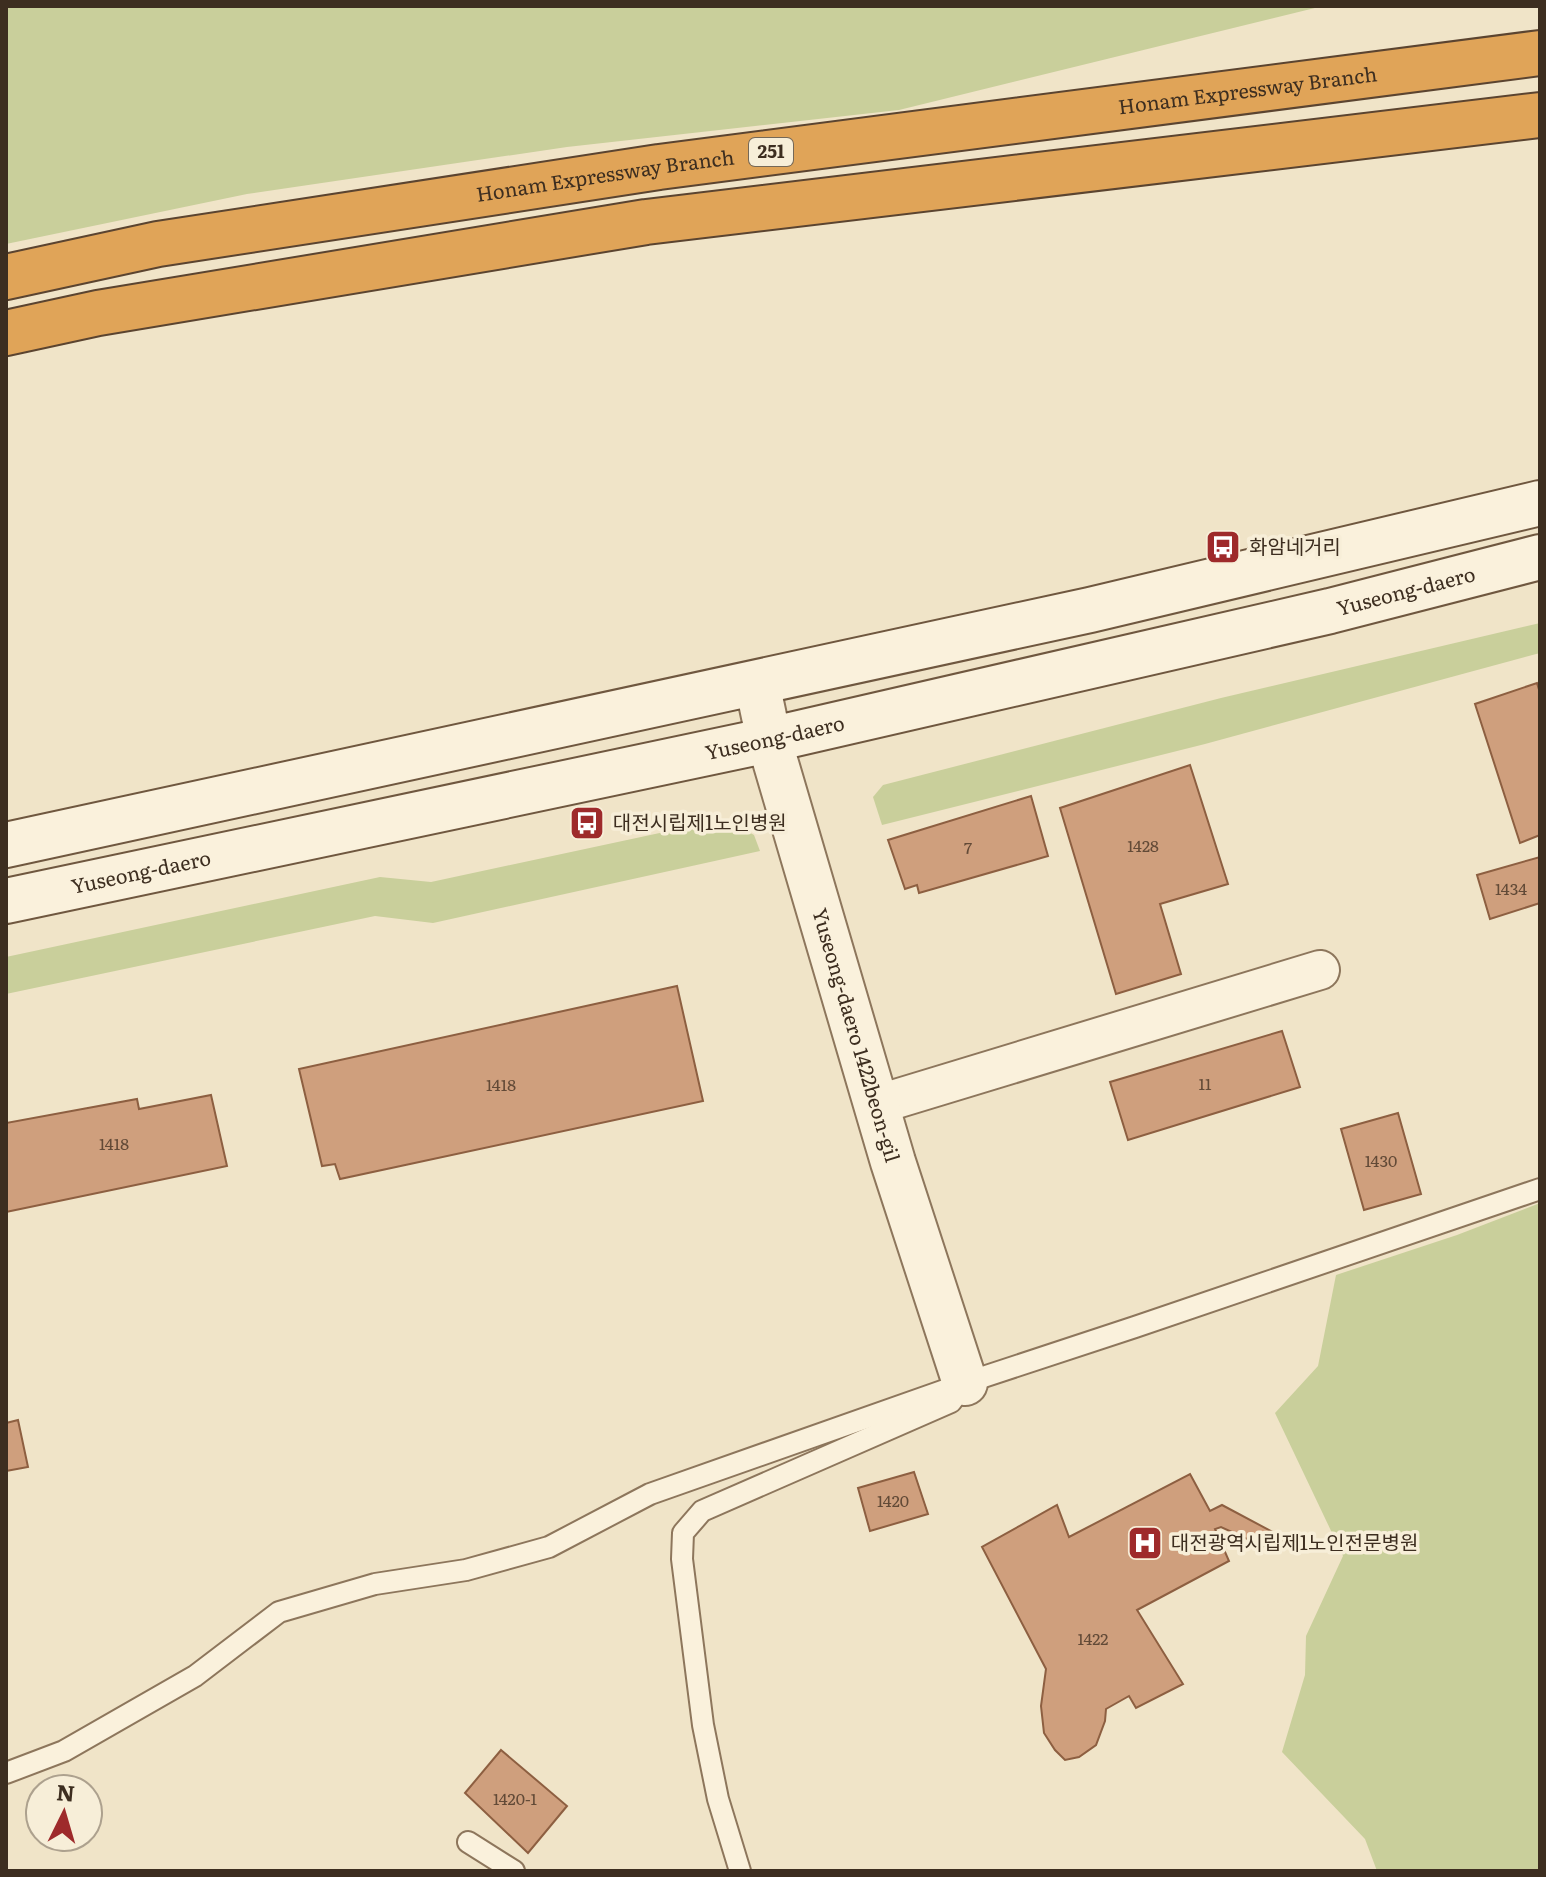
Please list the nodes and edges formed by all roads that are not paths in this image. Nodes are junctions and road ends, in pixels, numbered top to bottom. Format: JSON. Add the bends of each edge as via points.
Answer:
{"nodes":[{"id":1,"x":1540,"y":53,"type":"edge"},
{"id":2,"x":1540,"y":115,"type":"edge"},
{"id":3,"x":6,"y":277,"type":"edge"},
{"id":4,"x":6,"y":333,"type":"edge"},
{"id":5,"x":1540,"y":503,"type":"edge"},
{"id":6,"x":1540,"y":557,"type":"edge"},
{"id":7,"x":757,"y":683,"type":"junction"},
{"id":8,"x":769,"y":740,"type":"junction"},
{"id":9,"x":6,"y":845,"type":"edge"},
{"id":10,"x":6,"y":901,"type":"edge"},
{"id":11,"x":1320,"y":970,"type":"dead end"},
{"id":12,"x":876,"y":1105,"type":"junction"},
{"id":13,"x":1540,"y":1189,"type":"edge"},
{"id":14,"x":965,"y":1383,"type":"junction"},
{"id":15,"x":6,"y":1773,"type":"edge"},
{"id":16,"x":468,"y":1842,"type":"dead end"},
{"id":17,"x":514,"y":1871,"type":"edge"},
{"id":18,"x":740,"y":1871,"type":"edge"}],
"edges":[{"from":1,"to":3,"type":"highway","name":"Honam Expressway Branch","number":"251","via":[[659,167],[158,244]]},
{"from":2,"to":4,"type":"highway","via":[[646,222]]},
{"from":5,"to":7,"type":"main road"},
{"from":6,"to":8,"type":"main road","name":"Yuseong-daero","via":[[1330,611]]},
{"from":7,"to":8,"type":"main road","name":"Yuseong-daero 1422beon-gil"},
{"from":7,"to":9,"type":"main road"},
{"from":8,"to":10,"type":"main road","name":"Yuseong-daero"},
{"from":8,"to":12,"type":"main road","name":"Yuseong-daero 1422beon-gil"},
{"from":11,"to":12,"type":"street"},
{"from":12,"to":14,"type":"main road","name":"Yuseong-daero 1422beon-gil"},
{"from":13,"to":14,"type":"lane"},
{"from":14,"to":15,"type":"lane","via":[[650,1494],[549,1547],[466,1570],[375,1584],[279,1612],[195,1676],[64,1751]]},
{"from":14,"to":18,"type":"lane","via":[[951,1402],[702,1511],[683,1533],[703,1725]]},
{"from":16,"to":17,"type":"lane"}]}
